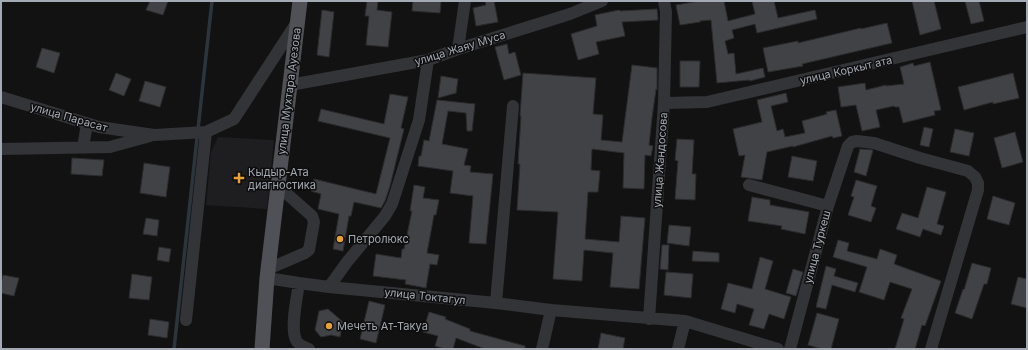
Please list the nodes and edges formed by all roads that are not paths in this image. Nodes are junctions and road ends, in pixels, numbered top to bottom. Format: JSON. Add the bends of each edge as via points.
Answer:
{"nodes":[{"id":1,"x":300,"y":1,"type":"edge"},
{"id":2,"x":465,"y":1,"type":"edge"},
{"id":3,"x":602,"y":1,"type":"edge"},
{"id":4,"x":664,"y":1,"type":"edge"},
{"id":5,"x":298,"y":22,"type":"junction"},
{"id":6,"x":1027,"y":27,"type":"edge"},
{"id":7,"x":458,"y":49,"type":"junction"},
{"id":8,"x":428,"y":60,"type":"junction"},
{"id":9,"x":290,"y":85,"type":"junction"},
{"id":10,"x":1,"y":97,"type":"edge"},
{"id":11,"x":664,"y":103,"type":"junction"},
{"id":12,"x":513,"y":106,"type":"dead end"},
{"id":13,"x":87,"y":124,"type":"junction"},
{"id":14,"x":201,"y":132,"type":"junction"},
{"id":15,"x":154,"y":135,"type":"junction"},
{"id":16,"x":83,"y":148,"type":"junction"},
{"id":17,"x":1,"y":149,"type":"edge"},
{"id":18,"x":749,"y":185,"type":"dead end"},
{"id":19,"x":278,"y":186,"type":"junction"},
{"id":20,"x":828,"y":206,"type":"junction"},
{"id":21,"x":268,"y":273,"type":"junction"},
{"id":22,"x":298,"y":283,"type":"junction"},
{"id":23,"x":329,"y":287,"type":"junction"},
{"id":24,"x":496,"y":303,"type":"junction"},
{"id":25,"x":551,"y":310,"type":"junction"},
{"id":26,"x":649,"y":319,"type":"junction"},
{"id":27,"x":186,"y":320,"type":"dead end"},
{"id":28,"x":685,"y":321,"type":"junction"},
{"id":29,"x":262,"y":349,"type":"edge"},
{"id":30,"x":309,"y":349,"type":"edge"},
{"id":31,"x":542,"y":349,"type":"edge"},
{"id":32,"x":678,"y":349,"type":"edge"},
{"id":33,"x":778,"y":349,"type":"edge"},
{"id":34,"x":790,"y":349,"type":"edge"},
{"id":35,"x":931,"y":349,"type":"edge"}],
"edges":[{"from":1,"to":5,"type":"main road","name":"улица Мухтара Ауезова"},
{"from":2,"to":7,"type":"street"},
{"from":3,"to":7,"type":"street","name":"улица Жаяу Муса","via":[[570,14]]},
{"from":4,"to":11,"type":"street","name":"улица Жандосова"},
{"from":5,"to":9,"type":"main road","name":"улица Мухтара Ауезова"},
{"from":5,"to":14,"type":"street","name":"улица Парасат","via":[[234,119]]},
{"from":6,"to":11,"type":"street","name":"улица Коркыт ата","via":[[707,102]]},
{"from":7,"to":8,"type":"street","name":"улица Жаяу Муса"},
{"from":8,"to":9,"type":"street","name":"улица Жаяу Муса"},
{"from":8,"to":23,"type":"street","via":[[419,120],[392,204]]},
{"from":9,"to":19,"type":"main road","name":"улица Мухтара Ауезова"},
{"from":10,"to":13,"type":"street","name":"улица Парасат"},
{"from":11,"to":26,"type":"street","name":"улица Жандосова"},
{"from":12,"to":24,"type":"street"},
{"from":13,"to":15,"type":"street","name":"улица Парасат"},
{"from":13,"to":16,"type":"street"},
{"from":14,"to":15,"type":"street","name":"улица Парасат"},
{"from":14,"to":27,"type":"street"},
{"from":15,"to":16,"type":"street","via":[[110,147]]},
{"from":16,"to":17,"type":"street"},
{"from":18,"to":20,"type":"street"},
{"from":19,"to":21,"type":"main road","name":"улица Мухтара Ауезова"},
{"from":19,"to":21,"type":"street","via":[[312,216],[314,222],[306,253]]},
{"from":20,"to":34,"type":"street","name":"улица Туркеш"},
{"from":20,"to":35,"type":"street","name":"улица Туркеш","via":[[848,146],[857,141],[874,143],[968,171],[975,177],[978,190]]},
{"from":21,"to":22,"type":"street","name":"улица Токтагул"},
{"from":21,"to":29,"type":"main road","name":"улица Мухтара Ауезова"},
{"from":22,"to":23,"type":"street","name":"улица Токтагул"},
{"from":22,"to":30,"type":"street","via":[[294,320],[296,342]]},
{"from":23,"to":24,"type":"street","name":"улица Токтагул"},
{"from":24,"to":25,"type":"street","name":"улица Токтагул"},
{"from":25,"to":26,"type":"street","name":"улица Токтагул"},
{"from":25,"to":31,"type":"street"},
{"from":26,"to":28,"type":"street","name":"улица Токтагул"},
{"from":28,"to":32,"type":"street"},
{"from":28,"to":33,"type":"street","name":"улица Токтагул"}]}
